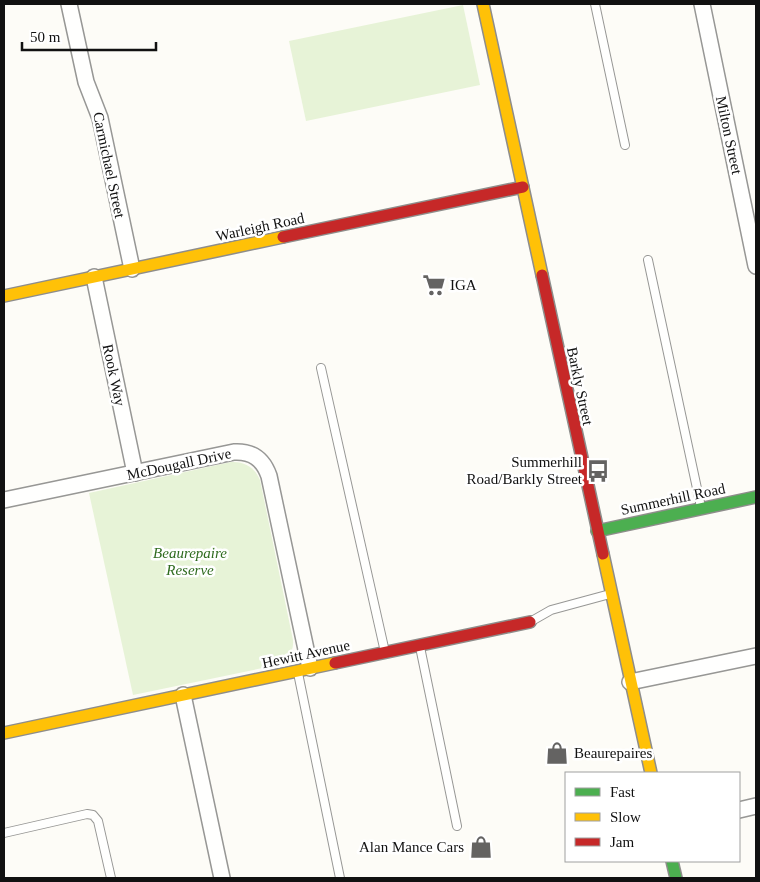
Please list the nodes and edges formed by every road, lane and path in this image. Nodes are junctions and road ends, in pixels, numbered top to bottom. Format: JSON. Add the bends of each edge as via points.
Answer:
{"nodes":[{"id":1,"x":69,"y":4,"type":"edge"},
{"id":2,"x":483,"y":4,"type":"edge"},
{"id":3,"x":595,"y":4,"type":"edge"},
{"id":4,"x":702,"y":4,"type":"edge"},
{"id":5,"x":625,"y":145,"type":"dead end"},
{"id":6,"x":523,"y":187,"type":"junction"},
{"id":7,"x":648,"y":260,"type":"dead end"},
{"id":8,"x":756,"y":266,"type":"edge"},
{"id":9,"x":132,"y":269,"type":"junction"},
{"id":10,"x":94,"y":277,"type":"junction"},
{"id":11,"x":4,"y":296,"type":"edge"},
{"id":12,"x":321,"y":368,"type":"dead end"},
{"id":13,"x":135,"y":473,"type":"junction"},
{"id":14,"x":756,"y":497,"type":"edge"},
{"id":15,"x":4,"y":500,"type":"edge"},
{"id":16,"x":702,"y":509,"type":"junction"},
{"id":17,"x":596,"y":531,"type":"junction"},
{"id":18,"x":611,"y":594,"type":"junction"},
{"id":19,"x":530,"y":622,"type":"joint"},
{"id":20,"x":419,"y":645,"type":"junction"},
{"id":21,"x":386,"y":652,"type":"junction"},
{"id":22,"x":756,"y":656,"type":"edge"},
{"id":23,"x":304,"y":669,"type":"junction"},
{"id":24,"x":630,"y":682,"type":"junction"},
{"id":25,"x":183,"y":695,"type":"junction"},
{"id":26,"x":4,"y":733,"type":"edge"},
{"id":27,"x":651,"y":772,"type":"edge"},
{"id":28,"x":756,"y":806,"type":"edge"},
{"id":29,"x":740,"y":810,"type":"edge"},
{"id":30,"x":458,"y":826,"type":"dead end"},
{"id":31,"x":4,"y":833,"type":"edge"},
{"id":32,"x":672,"y":862,"type":"edge"},
{"id":33,"x":111,"y":878,"type":"edge"},
{"id":34,"x":222,"y":878,"type":"edge"},
{"id":35,"x":340,"y":878,"type":"edge"},
{"id":36,"x":676,"y":878,"type":"edge"}],
"edges":[{"from":1,"to":9,"type":"street","name":"Carmichael Street","via":[[86,82],[100,118]]},
{"from":2,"to":6,"type":"street","name":"Barkly Street"},
{"from":3,"to":5,"type":"lane"},
{"from":4,"to":8,"type":"street","name":"Milton Street"},
{"from":6,"to":9,"type":"street","name":"Warleigh Road"},
{"from":6,"to":17,"type":"street","name":"Barkly Street"},
{"from":7,"to":16,"type":"lane"},
{"from":9,"to":10,"type":"street","name":"Warleigh Road"},
{"from":10,"to":11,"type":"street","name":"Warleigh Road"},
{"from":10,"to":13,"type":"street","name":"Rook Way"},
{"from":12,"to":21,"type":"lane"},
{"from":13,"to":15,"type":"street","name":"McDougall Drive"},
{"from":13,"to":23,"type":"street","name":"McDougall Drive","via":[[234,452],[249,453],[261,460],[269,476]]},
{"from":14,"to":16,"type":"street","name":"Summerhill Road"},
{"from":16,"to":17,"type":"street","name":"Summerhill Road"},
{"from":17,"to":18,"type":"street","name":"Barkly Street"},
{"from":18,"to":19,"type":"lane","name":"Hewitt Avenue","via":[[551,610]]},
{"from":18,"to":24,"type":"street","name":"Barkly Street"},
{"from":19,"to":20,"type":"street","name":"Hewitt Avenue"},
{"from":20,"to":21,"type":"street","name":"Hewitt Avenue"},
{"from":20,"to":30,"type":"lane"},
{"from":21,"to":23,"type":"street","name":"Hewitt Avenue"},
{"from":22,"to":24,"type":"street"},
{"from":23,"to":25,"type":"street","name":"Hewitt Avenue"},
{"from":23,"to":35,"type":"lane"},
{"from":24,"to":27,"type":"street","name":"Barkly Street"},
{"from":25,"to":26,"type":"street","name":"Hewitt Avenue"},
{"from":25,"to":34,"type":"street"},
{"from":28,"to":29,"type":"street"},
{"from":31,"to":33,"type":"lane","via":[[93,815],[98,821]]},
{"from":32,"to":36,"type":"street"}]}
